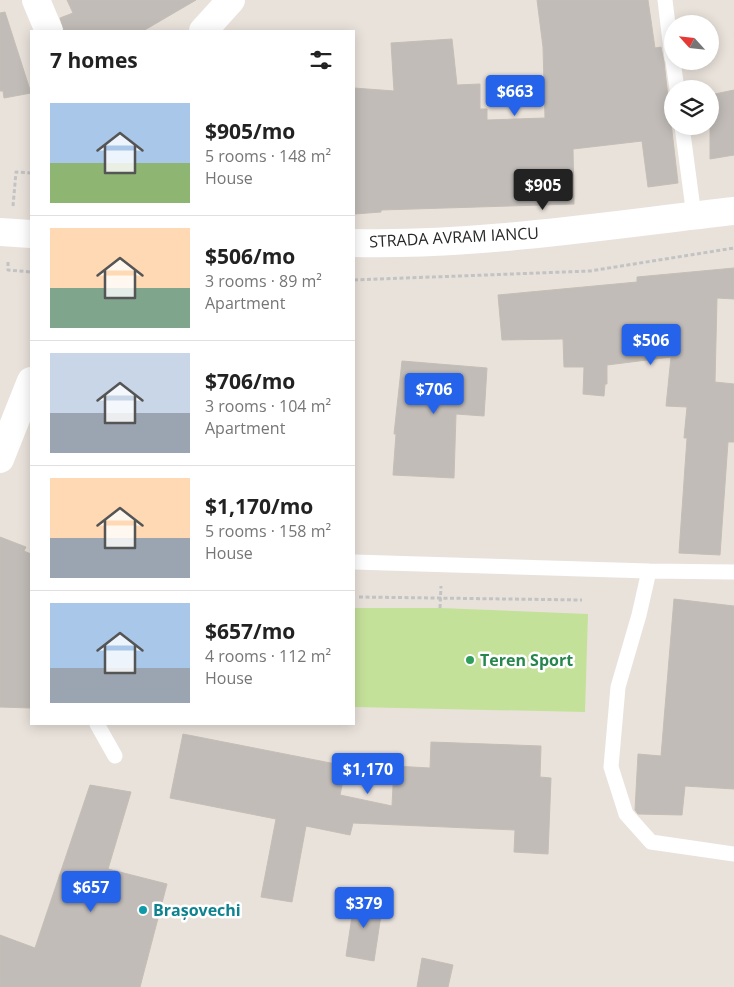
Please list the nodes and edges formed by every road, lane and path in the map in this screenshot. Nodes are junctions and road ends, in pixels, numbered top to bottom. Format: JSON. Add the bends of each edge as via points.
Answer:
{"nodes":[{"id":1,"x":36,"y":0,"type":"edge"},
{"id":2,"x":231,"y":0,"type":"edge"},
{"id":3,"x":665,"y":0,"type":"edge"},
{"id":4,"x":667,"y":15,"type":"edge"},
{"id":5,"x":49,"y":30,"type":"edge"},
{"id":6,"x":205,"y":30,"type":"edge"},
{"id":7,"x":683,"y":135,"type":"edge"},
{"id":8,"x":734,"y":211,"type":"edge"},
{"id":9,"x":694,"y":216,"type":"junction"},
{"id":10,"x":0,"y":232,"type":"edge"},
{"id":11,"x":30,"y":234,"type":"edge"},
{"id":12,"x":355,"y":242,"type":"edge"},
{"id":13,"x":734,"y":248,"type":"edge"},
{"id":14,"x":355,"y":280,"type":"edge"},
{"id":15,"x":30,"y":384,"type":"edge"},
{"id":16,"x":0,"y":459,"type":"edge"},
{"id":17,"x":355,"y":562,"type":"edge"},
{"id":18,"x":648,"y":570,"type":"junction"},
{"id":19,"x":734,"y":572,"type":"edge"},
{"id":20,"x":359,"y":597,"type":"dead end"},
{"id":21,"x":582,"y":600,"type":"dead end"},
{"id":22,"x":99,"y":725,"type":"edge"},
{"id":23,"x":115,"y":756,"type":"dead end"},
{"id":24,"x":734,"y":854,"type":"edge"}],
"edges":[{"from":1,"to":5,"type":"street"},
{"from":2,"to":6,"type":"street"},
{"from":3,"to":4,"type":"lane"},
{"from":7,"to":9,"type":"lane"},
{"from":8,"to":9,"type":"street","name":"STRADA AVRAM IANCU"},
{"from":9,"to":12,"type":"street","name":"STRADA AVRAM IANCU","via":[[482,238],[387,244]]},
{"from":10,"to":11,"type":"street"},
{"from":13,"to":14,"type":"path","via":[[590,271]]},
{"from":15,"to":16,"type":"street"},
{"from":17,"to":18,"type":"lane"},
{"from":18,"to":19,"type":"lane"},
{"from":18,"to":24,"type":"lane","via":[[618,687],[611,767],[626,814],[650,842]]},
{"from":20,"to":21,"type":"path"},
{"from":22,"to":23,"type":"lane"}]}
